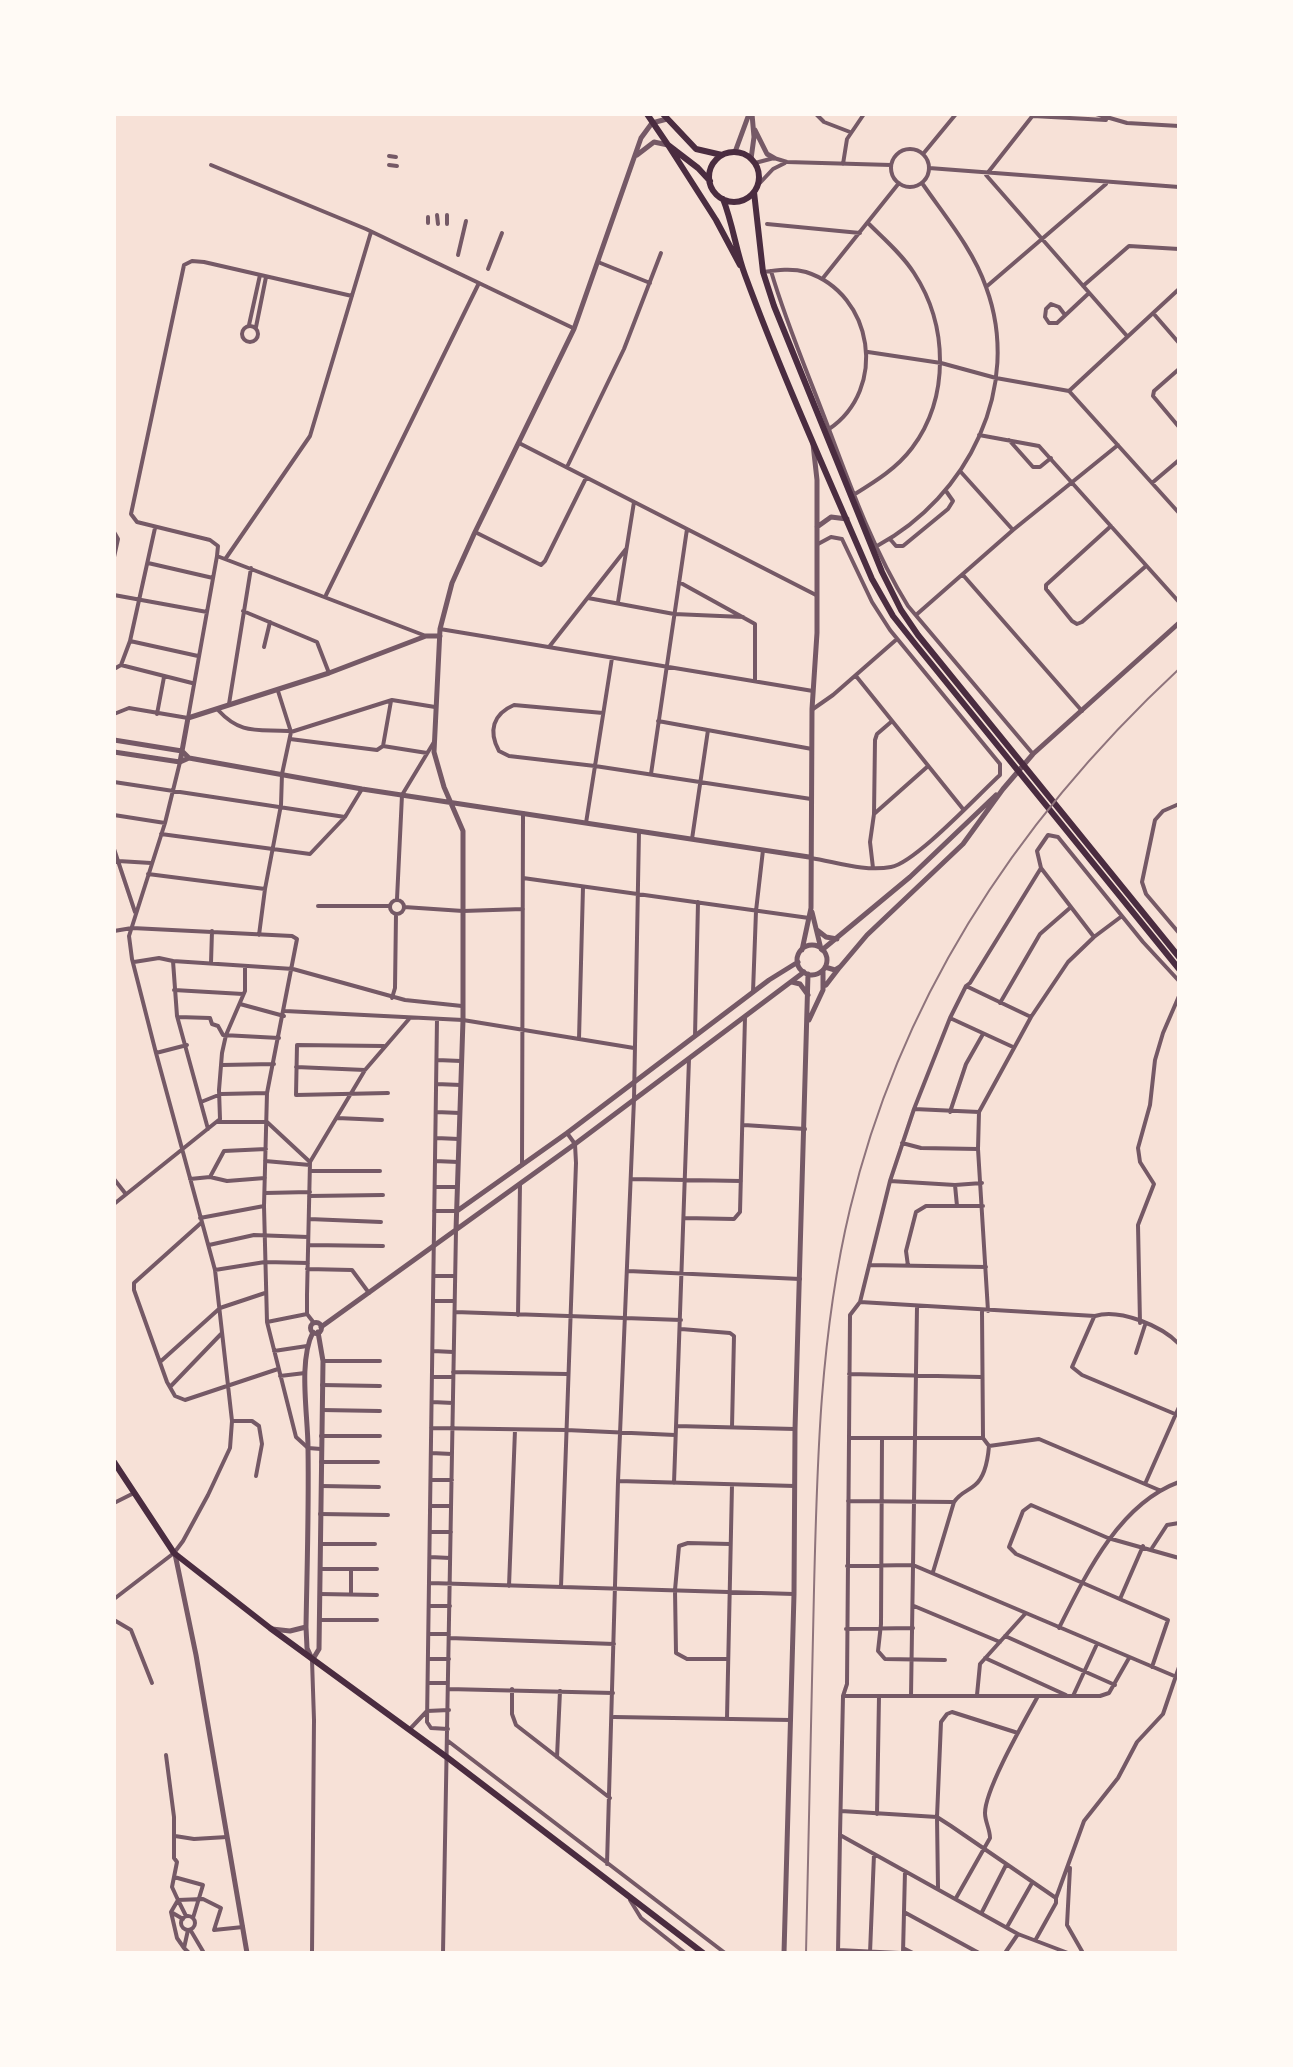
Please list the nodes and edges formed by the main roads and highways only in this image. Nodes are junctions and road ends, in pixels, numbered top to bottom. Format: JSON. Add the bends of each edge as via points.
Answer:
{"nodes":[{"id":1,"x":647,"y":114,"type":"edge"},
{"id":2,"x":665,"y":116,"type":"edge"},
{"id":3,"x":668,"y":145,"type":"junction"},
{"id":4,"x":722,"y":155,"type":"junction"},
{"id":5,"x":710,"y":181,"type":"junction"},
{"id":6,"x":756,"y":189,"type":"junction"},
{"id":7,"x":723,"y":199,"type":"junction"},
{"id":8,"x":743,"y":271,"type":"junction"},
{"id":9,"x":1179,"y":957,"type":"edge"},
{"id":10,"x":1179,"y":969,"type":"edge"},
{"id":11,"x":114,"y":1462,"type":"edge"},
{"id":12,"x":703,"y":1953,"type":"edge"}],
"edges":[{"from":1,"to":3,"type":"main road"},
{"from":2,"to":4,"type":"main road","via":[[696,149]]},
{"from":3,"to":5,"type":"main road"},
{"from":3,"to":8,"type":"main road"},
{"from":4,"to":5,"type":"main road","via":[[712,166]]},
{"from":4,"to":6,"type":"main road","via":[[735,152],[753,161],[759,174]]},
{"from":5,"to":7,"type":"main road"},
{"from":6,"to":7,"type":"main road","via":[[738,202]]},
{"from":6,"to":9,"type":"main road","via":[[774,306],[901,610]]},
{"from":7,"to":8,"type":"main road"},
{"from":8,"to":10,"type":"main road","via":[[872,579],[902,628]]},
{"from":11,"to":12,"type":"main road","via":[[174,1553]]}]}
